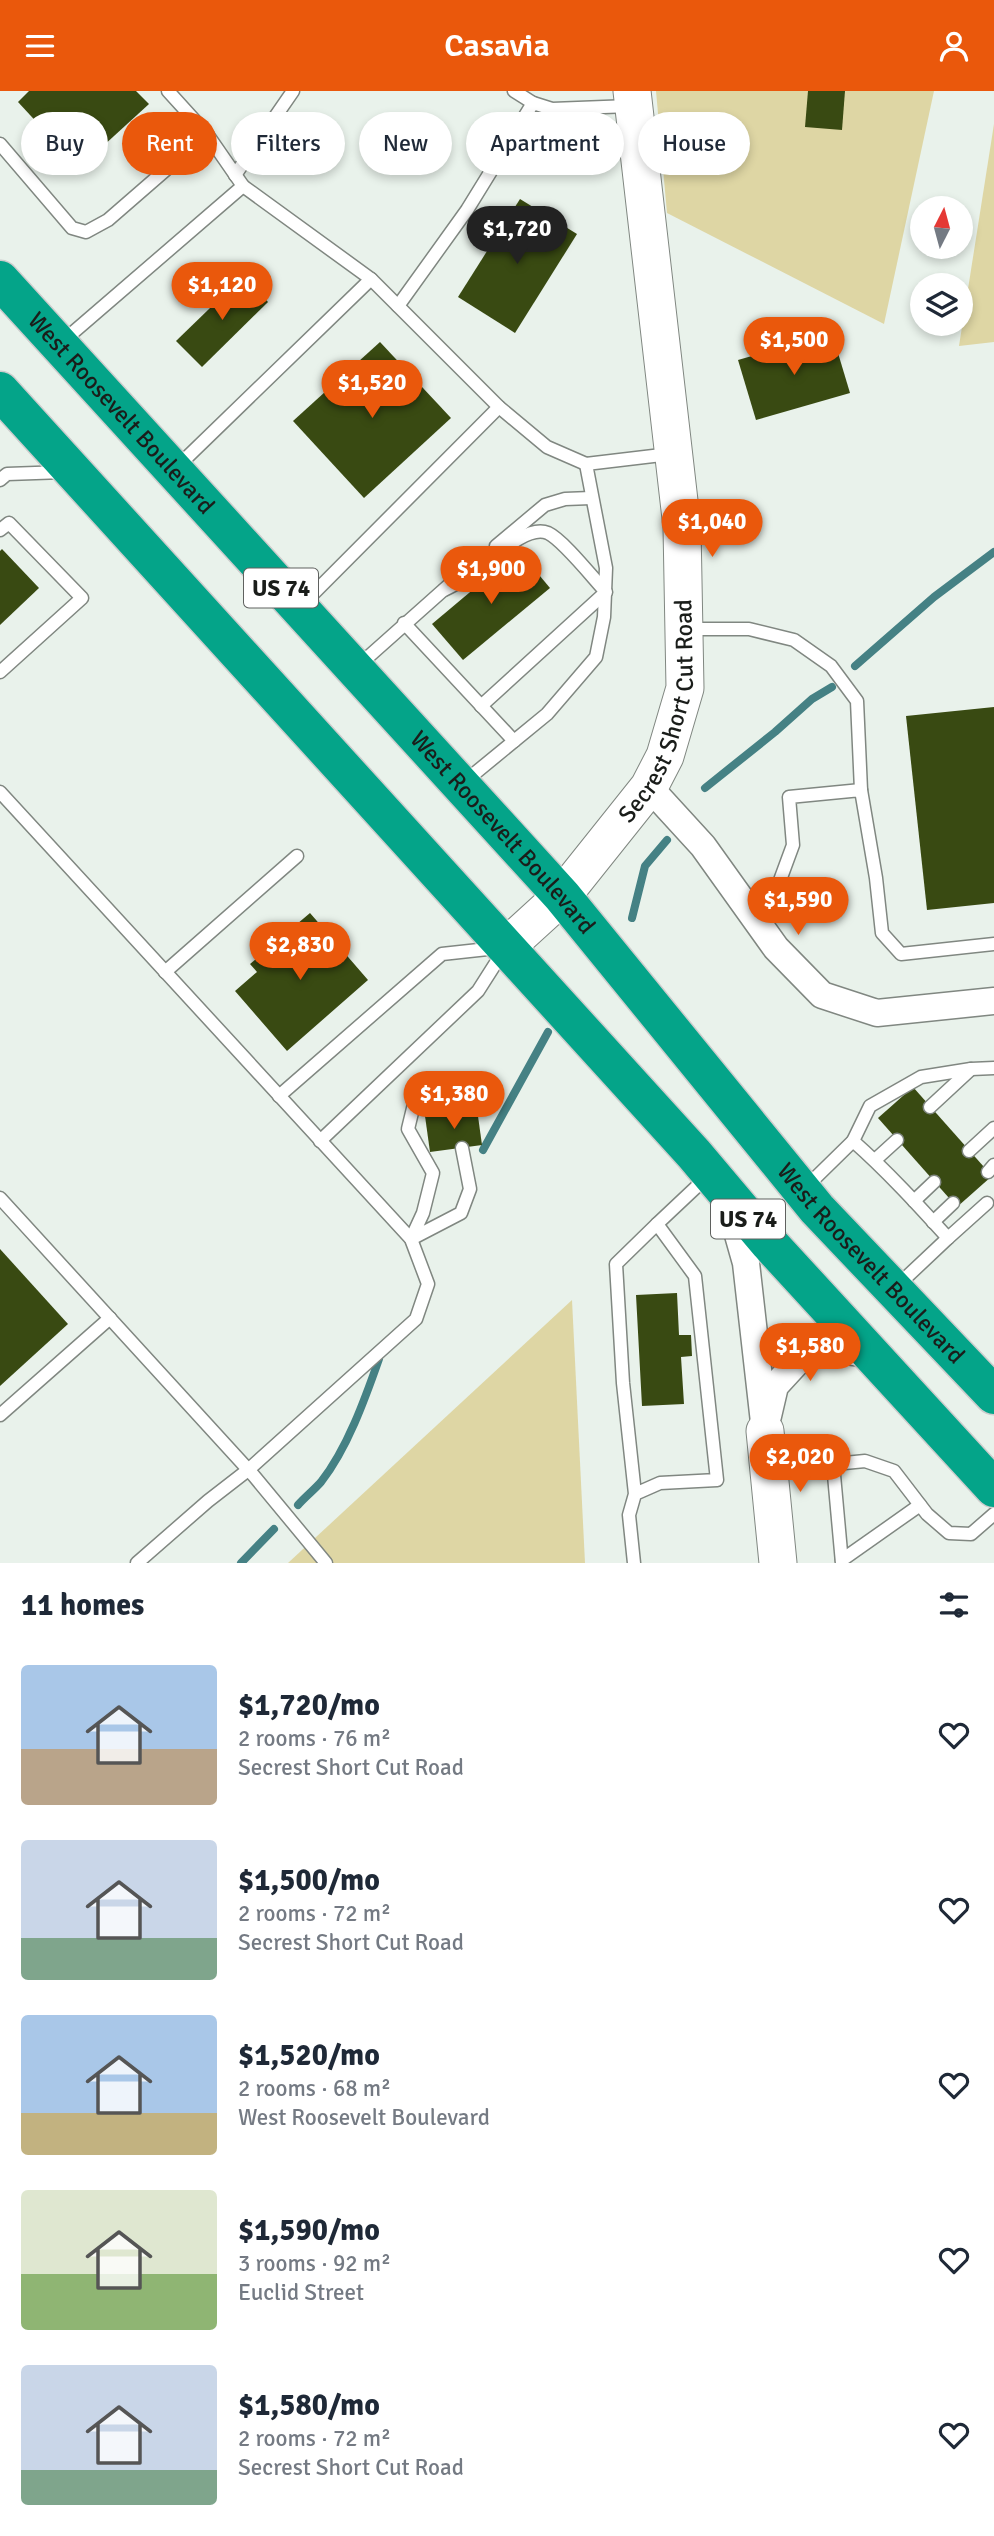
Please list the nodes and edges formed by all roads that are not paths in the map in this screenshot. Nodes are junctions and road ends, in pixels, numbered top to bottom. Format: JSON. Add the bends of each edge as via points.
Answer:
{"nodes":[{"id":1,"x":168,"y":91,"type":"edge"},
{"id":2,"x":293,"y":91,"type":"edge"},
{"id":3,"x":514,"y":91,"type":"edge"},
{"id":4,"x":633,"y":99,"type":"edge"},
{"id":5,"x":533,"y":103,"type":"junction"},
{"id":6,"x":187,"y":112,"type":"edge"},
{"id":7,"x":278,"y":112,"type":"edge"},
{"id":8,"x":0,"y":144,"type":"edge"},
{"id":9,"x":217,"y":149,"type":"edge"},
{"id":10,"x":231,"y":169,"type":"edge"},
{"id":11,"x":160,"y":175,"type":"edge"},
{"id":12,"x":235,"y":175,"type":"edge"},
{"id":13,"x":243,"y":186,"type":"junction"},
{"id":14,"x":371,"y":279,"type":"junction"},
{"id":15,"x":0,"y":280,"type":"edge"},
{"id":16,"x":398,"y":306,"type":"junction"},
{"id":17,"x":59,"y":344,"type":"junction"},
{"id":18,"x":0,"y":391,"type":"edge"},
{"id":19,"x":499,"y":407,"type":"junction"},
{"id":20,"x":674,"y":454,"type":"junction"},
{"id":21,"x":586,"y":464,"type":"junction"},
{"id":22,"x":174,"y":470,"type":"junction"},
{"id":23,"x":74,"y":472,"type":"junction"},
{"id":24,"x":0,"y":480,"type":"edge"},
{"id":25,"x":591,"y":498,"type":"junction"},
{"id":26,"x":0,"y":530,"type":"edge"},
{"id":27,"x":444,"y":590,"type":"junction"},
{"id":28,"x":606,"y":592,"type":"junction"},
{"id":29,"x":299,"y":608,"type":"junction"},
{"id":30,"x":404,"y":623,"type":"junction"},
{"id":31,"x":684,"y":629,"type":"junction"},
{"id":32,"x":355,"y":669,"type":"junction"},
{"id":33,"x":0,"y":672,"type":"edge"},
{"id":34,"x":481,"y":706,"type":"junction"},
{"id":35,"x":514,"y":741,"type":"junction"},
{"id":36,"x":461,"y":784,"type":"junction"},
{"id":37,"x":649,"y":787,"type":"junction"},
{"id":38,"x":861,"y":790,"type":"junction"},
{"id":39,"x":0,"y":792,"type":"edge"},
{"id":40,"x":297,"y":856,"type":"dead end"},
{"id":41,"x":562,"y":896,"type":"junction"},
{"id":42,"x":753,"y":915,"type":"junction"},
{"id":43,"x":994,"y":944,"type":"edge"},
{"id":44,"x":506,"y":947,"type":"junction"},
{"id":45,"x":165,"y":972,"type":"junction"},
{"id":46,"x":994,"y":1001,"type":"edge"},
{"id":47,"x":994,"y":1068,"type":"edge"},
{"id":48,"x":971,"y":1069,"type":"junction"},
{"id":49,"x":279,"y":1096,"type":"junction"},
{"id":50,"x":930,"y":1107,"type":"dead end"},
{"id":51,"x":456,"y":1112,"type":"dead end"},
{"id":52,"x":994,"y":1128,"type":"edge"},
{"id":53,"x":320,"y":1140,"type":"junction"},
{"id":54,"x":897,"y":1140,"type":"dead end"},
{"id":55,"x":853,"y":1141,"type":"junction"},
{"id":56,"x":462,"y":1148,"type":"dead end"},
{"id":57,"x":969,"y":1151,"type":"dead end"},
{"id":58,"x":875,"y":1160,"type":"junction"},
{"id":59,"x":934,"y":1182,"type":"dead end"},
{"id":60,"x":718,"y":1183,"type":"junction"},
{"id":61,"x":802,"y":1191,"type":"junction"},
{"id":62,"x":0,"y":1198,"type":"edge"},
{"id":63,"x":914,"y":1201,"type":"junction"},
{"id":64,"x":953,"y":1203,"type":"dead end"},
{"id":65,"x":987,"y":1203,"type":"dead end"},
{"id":66,"x":933,"y":1222,"type":"junction"},
{"id":67,"x":657,"y":1224,"type":"junction"},
{"id":68,"x":948,"y":1238,"type":"junction"},
{"id":69,"x":411,"y":1239,"type":"junction"},
{"id":70,"x":893,"y":1289,"type":"junction"},
{"id":71,"x":110,"y":1318,"type":"junction"},
{"id":72,"x":871,"y":1354,"type":"junction"},
{"id":73,"x":994,"y":1395,"type":"edge"},
{"id":74,"x":0,"y":1415,"type":"edge"},
{"id":75,"x":765,"y":1431,"type":"junction"},
{"id":76,"x":833,"y":1464,"type":"junction"},
{"id":77,"x":248,"y":1470,"type":"junction"},
{"id":78,"x":769,"y":1470,"type":"junction"},
{"id":79,"x":994,"y":1488,"type":"edge"},
{"id":80,"x":635,"y":1494,"type":"junction"},
{"id":81,"x":920,"y":1505,"type":"junction"},
{"id":82,"x":994,"y":1514,"type":"edge"},
{"id":83,"x":842,"y":1562,"type":"edge"},
{"id":84,"x":137,"y":1563,"type":"edge"},
{"id":85,"x":326,"y":1563,"type":"edge"},
{"id":86,"x":634,"y":1563,"type":"edge"},
{"id":87,"x":778,"y":1563,"type":"edge"}],
"edges":[{"from":1,"to":6,"type":"lane"},
{"from":2,"to":7,"type":"lane"},
{"from":3,"to":5,"type":"lane"},
{"from":4,"to":5,"type":"lane","via":[[552,109]]},
{"from":4,"to":20,"type":"main road","name":"Secrest Short Cut Road"},
{"from":5,"to":16,"type":"lane","via":[[467,210]]},
{"from":8,"to":11,"type":"lane","via":[[72,228],[86,232],[108,220]]},
{"from":9,"to":10,"type":"lane"},
{"from":12,"to":13,"type":"lane"},
{"from":13,"to":14,"type":"lane"},
{"from":13,"to":17,"type":"lane"},
{"from":14,"to":16,"type":"lane"},
{"from":14,"to":22,"type":"lane"},
{"from":15,"to":17,"type":"highway","name":"West Roosevelt Boulevard","number":"US 74"},
{"from":16,"to":19,"type":"lane"},
{"from":17,"to":22,"type":"highway","name":"West Roosevelt Boulevard","number":"US 74"},
{"from":18,"to":23,"type":"highway","number":"US 74"},
{"from":19,"to":21,"type":"lane","via":[[547,447]]},
{"from":19,"to":29,"type":"lane"},
{"from":20,"to":21,"type":"lane"},
{"from":20,"to":31,"type":"main road","name":"Secrest Short Cut Road","via":[[682,527]]},
{"from":21,"to":25,"type":"lane"},
{"from":22,"to":29,"type":"highway","name":"West Roosevelt Boulevard","number":"US 74"},
{"from":23,"to":24,"type":"lane","via":[[7,474]]},
{"from":23,"to":44,"type":"highway","number":"US 74"},
{"from":25,"to":27,"type":"lane","via":[[545,505]]},
{"from":25,"to":28,"type":"lane","via":[[606,568]]},
{"from":26,"to":33,"type":"lane","via":[[9,523],[82,598]]},
{"from":27,"to":28,"type":"lane","via":[[534,532],[547,533],[560,543]]},
{"from":27,"to":30,"type":"lane"},
{"from":28,"to":34,"type":"lane"},
{"from":28,"to":35,"type":"lane","via":[[596,657],[547,714]]},
{"from":29,"to":32,"type":"highway","name":"West Roosevelt Boulevard","number":"US 74"},
{"from":30,"to":32,"type":"lane"},
{"from":30,"to":34,"type":"lane"},
{"from":31,"to":37,"type":"main road","name":"Secrest Short Cut Road","via":[[685,688],[665,756]]},
{"from":31,"to":38,"type":"lane","via":[[749,629],[794,640],[831,666],[857,701]]},
{"from":32,"to":36,"type":"highway","name":"West Roosevelt Boulevard","number":"US 74"},
{"from":34,"to":35,"type":"lane"},
{"from":35,"to":36,"type":"lane"},
{"from":36,"to":41,"type":"highway","name":"West Roosevelt Boulevard","number":"US 74"},
{"from":37,"to":41,"type":"main road","name":"Secrest Short Cut Road"},
{"from":37,"to":42,"type":"street","via":[[703,846]]},
{"from":38,"to":42,"type":"lane","via":[[789,797],[793,845],[779,883]]},
{"from":38,"to":43,"type":"lane","via":[[882,933],[901,954]]},
{"from":39,"to":45,"type":"lane"},
{"from":40,"to":45,"type":"lane"},
{"from":41,"to":44,"type":"main road","name":"Secrest Short Cut Road"},
{"from":41,"to":61,"type":"highway","name":"West Roosevelt Boulevard","number":"US 74"},
{"from":42,"to":46,"type":"street","via":[[776,948],[822,995],[877,1013]]},
{"from":44,"to":49,"type":"lane","via":[[442,954]]},
{"from":44,"to":53,"type":"lane","via":[[478,991]]},
{"from":44,"to":60,"type":"highway","number":"US 74"},
{"from":45,"to":49,"type":"lane"},
{"from":47,"to":48,"type":"lane"},
{"from":48,"to":50,"type":"lane"},
{"from":48,"to":55,"type":"lane","via":[[921,1077],[870,1106]]},
{"from":49,"to":53,"type":"lane"},
{"from":51,"to":69,"type":"lane","via":[[451,1079],[415,1096],[408,1129],[433,1173],[424,1213]]},
{"from":52,"to":57,"type":"lane"},
{"from":53,"to":69,"type":"lane"},
{"from":54,"to":58,"type":"lane"},
{"from":55,"to":58,"type":"lane"},
{"from":55,"to":61,"type":"lane"},
{"from":56,"to":69,"type":"lane","via":[[470,1189],[461,1213]]},
{"from":58,"to":63,"type":"lane"},
{"from":59,"to":63,"type":"lane"},
{"from":60,"to":67,"type":"lane"},
{"from":60,"to":72,"type":"highway","number":"US 74"},
{"from":60,"to":75,"type":"street","via":[[746,1263]]},
{"from":61,"to":70,"type":"highway","name":"West Roosevelt Boulevard","number":"US 74"},
{"from":62,"to":71,"type":"lane"},
{"from":63,"to":66,"type":"lane"},
{"from":64,"to":66,"type":"lane"},
{"from":65,"to":68,"type":"lane"},
{"from":66,"to":68,"type":"lane"},
{"from":67,"to":80,"type":"lane","via":[[616,1264]]},
{"from":67,"to":80,"type":"lane","via":[[695,1276],[717,1480],[660,1483]]},
{"from":68,"to":70,"type":"lane"},
{"from":69,"to":77,"type":"lane","via":[[428,1285],[415,1319]]},
{"from":70,"to":73,"type":"highway","name":"West Roosevelt Boulevard","number":"US 74"},
{"from":71,"to":74,"type":"lane"},
{"from":71,"to":77,"type":"lane"},
{"from":72,"to":75,"type":"street","via":[[830,1349],[799,1361],[775,1385]]},
{"from":72,"to":79,"type":"highway","number":"US 74"},
{"from":75,"to":78,"type":"main road"},
{"from":76,"to":78,"type":"lane"},
{"from":76,"to":81,"type":"lane","via":[[865,1461],[894,1471]]},
{"from":76,"to":83,"type":"lane"},
{"from":77,"to":84,"type":"lane"},
{"from":77,"to":85,"type":"lane"},
{"from":78,"to":87,"type":"main road"},
{"from":80,"to":86,"type":"lane","via":[[629,1515]]},
{"from":81,"to":82,"type":"lane","via":[[949,1533],[971,1534]]},
{"from":81,"to":83,"type":"lane"}]}
